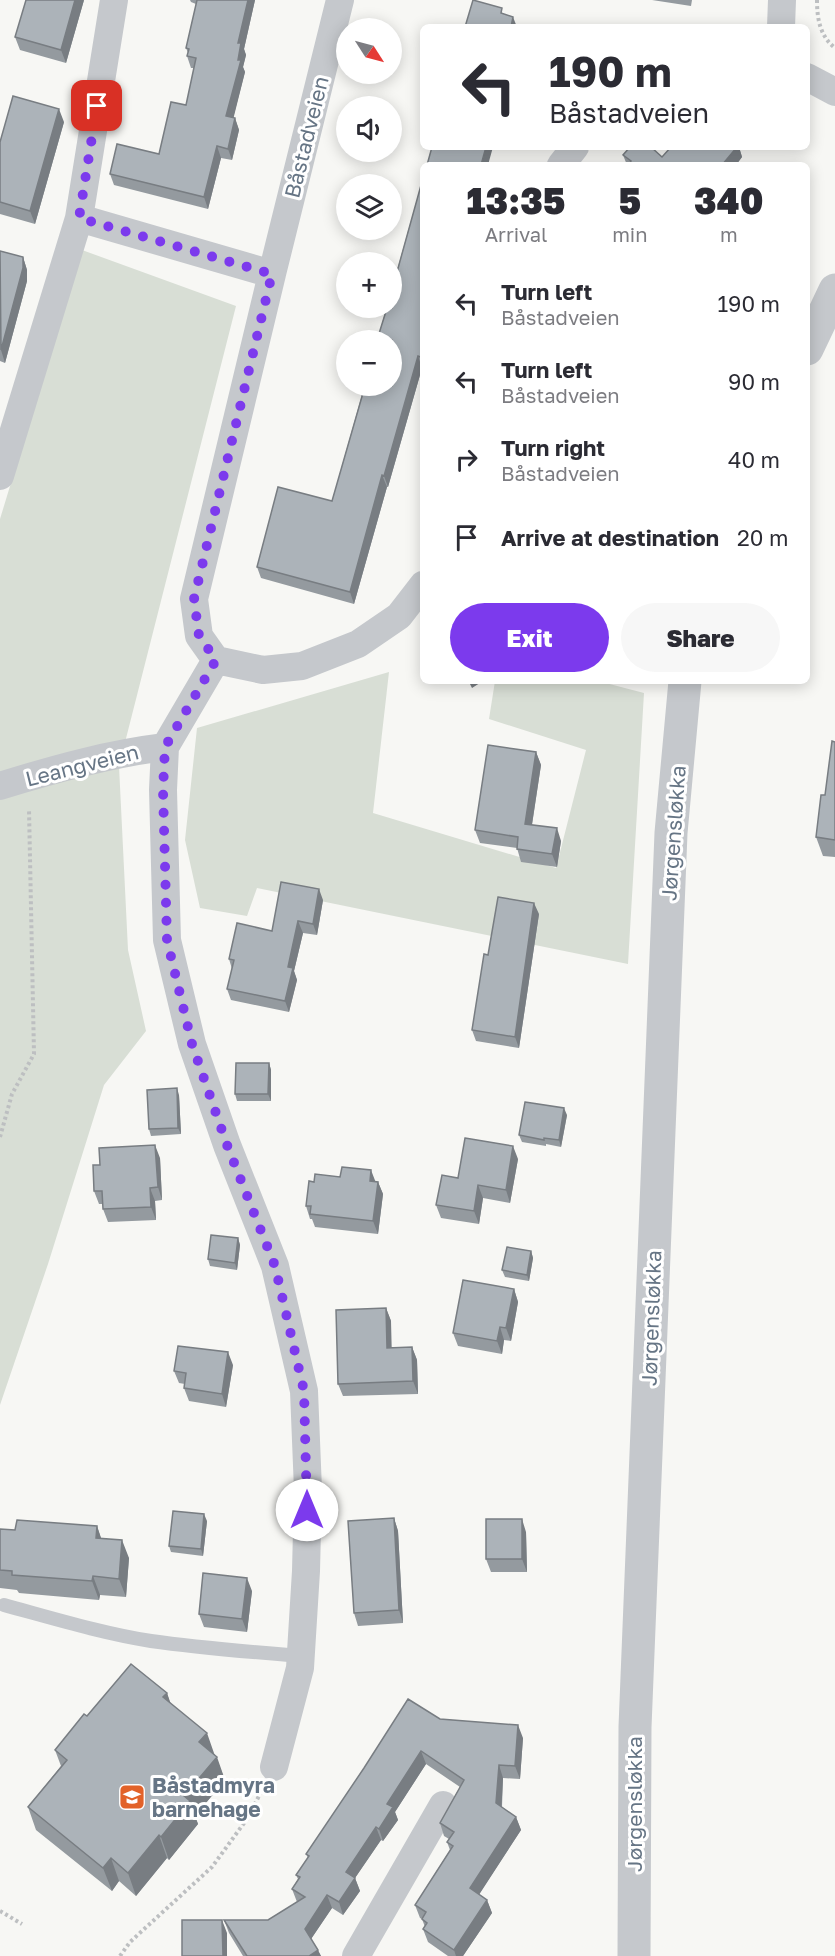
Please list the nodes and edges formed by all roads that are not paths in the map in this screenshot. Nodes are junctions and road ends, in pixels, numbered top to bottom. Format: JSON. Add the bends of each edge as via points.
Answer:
{"nodes":[{"id":1,"x":114,"y":0,"type":"edge"},
{"id":2,"x":340,"y":0,"type":"edge"},
{"id":3,"x":782,"y":0,"type":"edge"},
{"id":4,"x":782,"y":24,"type":"edge"},
{"id":5,"x":810,"y":79,"type":"edge"},
{"id":6,"x":835,"y":92,"type":"edge"},
{"id":7,"x":573,"y":150,"type":"edge"},
{"id":8,"x":563,"y":162,"type":"edge"},
{"id":9,"x":79,"y":218,"type":"junction"},
{"id":10,"x":272,"y":274,"type":"junction"},
{"id":11,"x":835,"y":290,"type":"edge"},
{"id":12,"x":810,"y":343,"type":"edge"},
{"id":13,"x":0,"y":476,"type":"edge"},
{"id":14,"x":420,"y":589,"type":"edge"},
{"id":15,"x":216,"y":660,"type":"junction"},
{"id":16,"x":685,"y":684,"type":"edge"},
{"id":17,"x":165,"y":747,"type":"junction"},
{"id":18,"x":0,"y":786,"type":"edge"},
{"id":19,"x":4,"y":1605,"type":"dead end"},
{"id":20,"x":301,"y":1656,"type":"junction"},
{"id":21,"x":274,"y":1767,"type":"road end"},
{"id":22,"x":442,"y":1806,"type":"dead end"},
{"id":23,"x":356,"y":1956,"type":"edge"},
{"id":24,"x":634,"y":1956,"type":"edge"}],
"edges":[{"from":1,"to":9,"type":"street"},
{"from":2,"to":10,"type":"street","name":"Båstadveien"},
{"from":3,"to":4,"type":"street"},
{"from":5,"to":6,"type":"street"},
{"from":7,"to":8,"type":"street"},
{"from":9,"to":10,"type":"street"},
{"from":9,"to":13,"type":"street"},
{"from":10,"to":15,"type":"street","name":"Båstadveien","via":[[194,599],[199,636]]},
{"from":11,"to":12,"type":"street"},
{"from":14,"to":15,"type":"street","via":[[399,616],[358,644],[302,666],[263,670]]},
{"from":15,"to":17,"type":"street"},
{"from":16,"to":24,"type":"street","name":"Jørgensløkka","via":[[671,834],[635,1715]]},
{"from":17,"to":18,"type":"street","name":"Leangveien","via":[[53,769]]},
{"from":17,"to":20,"type":"street","via":[[167,940],[192,1044],[275,1266],[304,1391],[308,1490]]},
{"from":19,"to":20,"type":"lane","via":[[150,1640]]},
{"from":20,"to":21,"type":"street"},
{"from":22,"to":23,"type":"street"}]}
